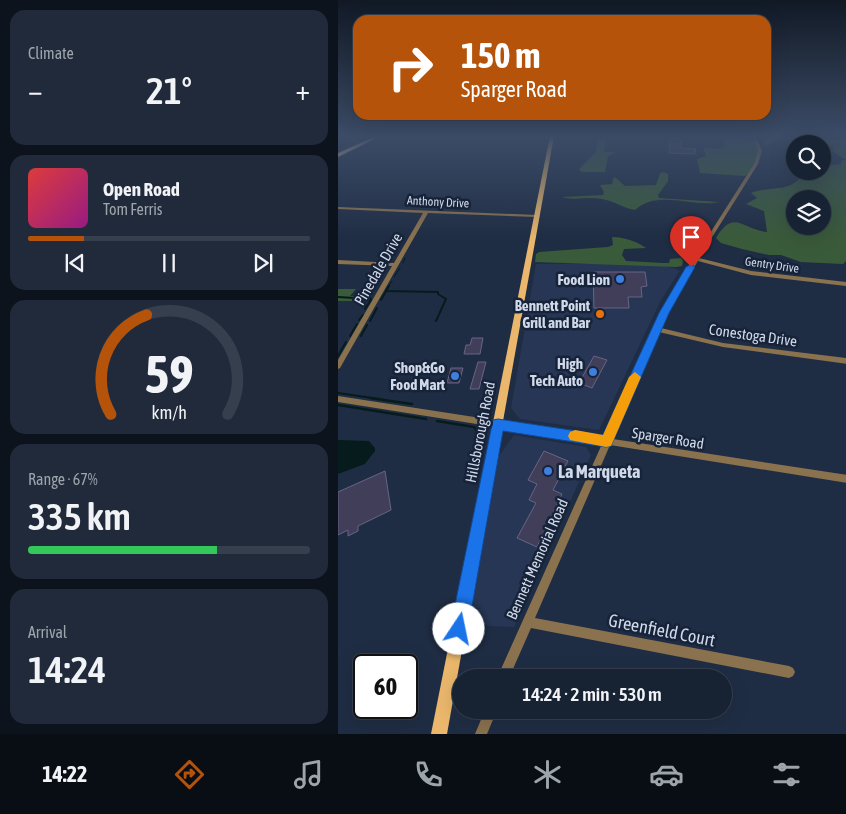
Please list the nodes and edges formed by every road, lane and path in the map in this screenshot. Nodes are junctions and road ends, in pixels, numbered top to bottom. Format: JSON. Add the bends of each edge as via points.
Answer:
{"nodes":[{"id":1,"x":546,"y":170,"type":"edge"},
{"id":2,"x":752,"y":170,"type":"edge"},
{"id":3,"x":338,"y":208,"type":"edge"},
{"id":4,"x":426,"y":212,"type":"junction"},
{"id":5,"x":537,"y":216,"type":"junction"},
{"id":6,"x":696,"y":258,"type":"junction"},
{"id":7,"x":338,"y":262,"type":"edge"},
{"id":8,"x":395,"y":265,"type":"junction"},
{"id":9,"x":846,"y":284,"type":"edge"},
{"id":10,"x":656,"y":329,"type":"junction"},
{"id":11,"x":846,"y":361,"type":"edge"},
{"id":12,"x":338,"y":366,"type":"edge"},
{"id":13,"x":338,"y":399,"type":"edge"},
{"id":14,"x":498,"y":424,"type":"junction"},
{"id":15,"x":606,"y":441,"type":"junction"},
{"id":16,"x":846,"y":480,"type":"edge"},
{"id":17,"x":527,"y":622,"type":"junction"},
{"id":18,"x":507,"y":669,"type":"edge"},
{"id":19,"x":789,"y":672,"type":"dead end"},
{"id":20,"x":487,"y":719,"type":"edge"},
{"id":21,"x":439,"y":734,"type":"edge"},
{"id":22,"x":481,"y":734,"type":"edge"}],
"edges":[{"from":1,"to":5,"type":"main road","name":"Hillsborough Road"},
{"from":2,"to":6,"type":"street","name":"Bennett Memorial Road"},
{"from":3,"to":4,"type":"street","name":"Anthony Drive"},
{"from":4,"to":5,"type":"street","name":"Anthony Drive"},
{"from":4,"to":8,"type":"street","name":"Pinedale Drive"},
{"from":5,"to":14,"type":"main road","name":"Hillsborough Road"},
{"from":6,"to":9,"type":"street","name":"Gentry Drive","via":[[768,275]]},
{"from":6,"to":10,"type":"street","name":"Bennett Memorial Road"},
{"from":7,"to":8,"type":"street"},
{"from":8,"to":12,"type":"street","name":"Pinedale Drive"},
{"from":10,"to":11,"type":"street","name":"Conestoga Drive","via":[[723,345]]},
{"from":10,"to":15,"type":"street","name":"Bennett Memorial Road"},
{"from":13,"to":14,"type":"street","name":"Sparger Road"},
{"from":14,"to":15,"type":"street","name":"Sparger Road"},
{"from":14,"to":21,"type":"main road","name":"Hillsborough Road"},
{"from":15,"to":16,"type":"street","name":"Sparger Road"},
{"from":15,"to":17,"type":"street","name":"Bennett Memorial Road"},
{"from":17,"to":18,"type":"street","name":"Bennett Memorial Road"},
{"from":17,"to":19,"type":"street","name":"Greenfield Court"},
{"from":20,"to":22,"type":"street"}]}
